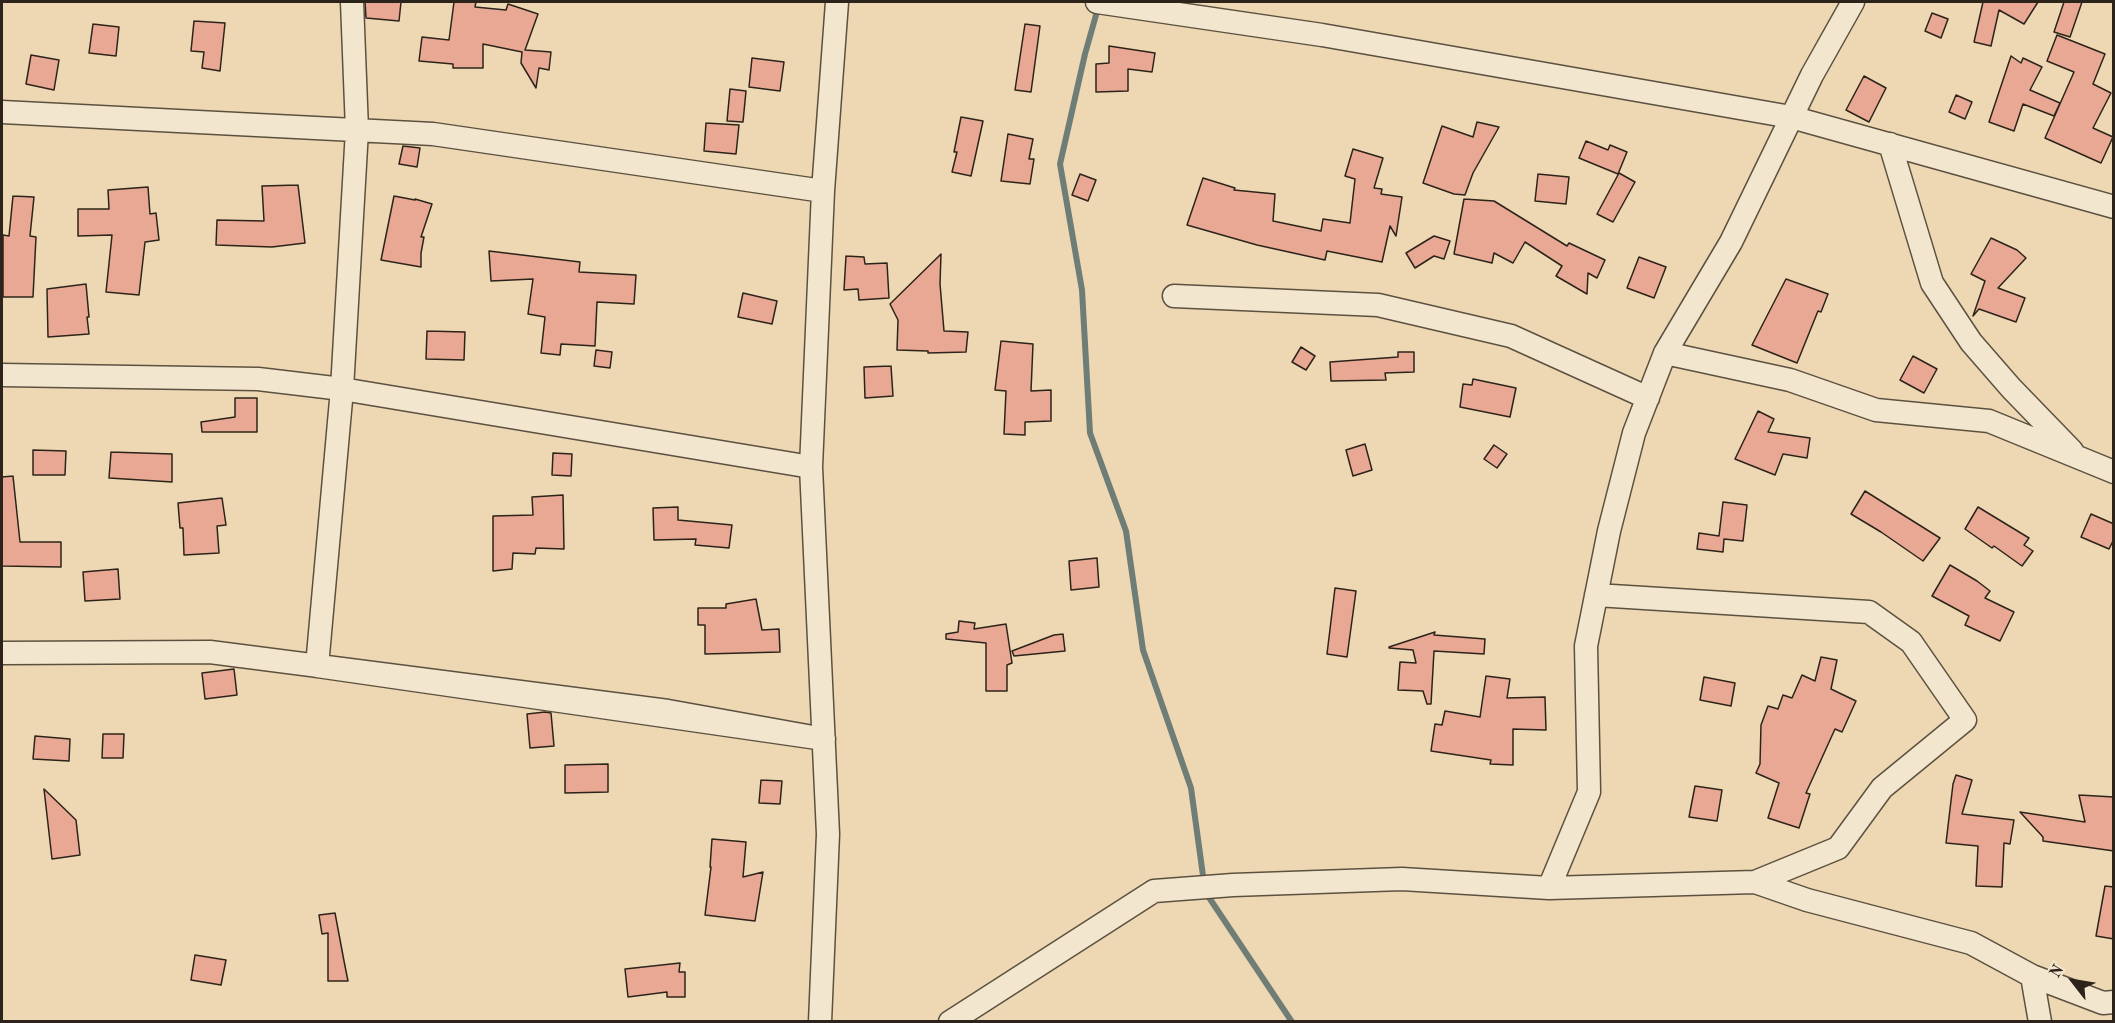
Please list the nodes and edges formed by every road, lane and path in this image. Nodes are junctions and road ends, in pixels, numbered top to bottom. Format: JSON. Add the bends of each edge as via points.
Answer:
{"nodes":[{"id":1,"x":352,"y":2,"type":"edge"},
{"id":2,"x":837,"y":2,"type":"edge"},
{"id":3,"x":1097,"y":2,"type":"edge"},
{"id":4,"x":1853,"y":2,"type":"edge"},
{"id":5,"x":2,"y":112,"type":"edge"},
{"id":6,"x":1791,"y":117,"type":"junction"},
{"id":7,"x":357,"y":130,"type":"junction"},
{"id":8,"x":1890,"y":144,"type":"junction"},
{"id":9,"x":823,"y":192,"type":"junction"},
{"id":10,"x":2114,"y":207,"type":"edge"},
{"id":11,"x":1174,"y":296,"type":"dead end"},
{"id":12,"x":1665,"y":353,"type":"junction"},
{"id":13,"x":2,"y":375,"type":"edge"},
{"id":14,"x":342,"y":389,"type":"junction"},
{"id":15,"x":1648,"y":398,"type":"junction"},
{"id":16,"x":2079,"y":458,"type":"junction"},
{"id":17,"x":811,"y":467,"type":"junction"},
{"id":18,"x":2114,"y":472,"type":"edge"},
{"id":19,"x":1596,"y":596,"type":"junction"},
{"id":20,"x":2,"y":653,"type":"edge"},
{"id":21,"x":317,"y":666,"type":"junction"},
{"id":22,"x":824,"y":739,"type":"junction"},
{"id":23,"x":1755,"y":882,"type":"junction"},
{"id":24,"x":1549,"y":888,"type":"junction"},
{"id":25,"x":2032,"y":976,"type":"junction"},
{"id":26,"x":2114,"y":1002,"type":"edge"},
{"id":27,"x":820,"y":1022,"type":"edge"},
{"id":28,"x":950,"y":1022,"type":"edge"},
{"id":29,"x":2040,"y":1022,"type":"edge"}],
"edges":[{"from":1,"to":7,"type":"street"},
{"from":2,"to":9,"type":"street"},
{"from":3,"to":6,"type":"street","via":[[1322,35]]},
{"from":4,"to":6,"type":"street"},
{"from":5,"to":7,"type":"street"},
{"from":6,"to":8,"type":"street"},
{"from":6,"to":12,"type":"street","via":[[1731,242]]},
{"from":7,"to":9,"type":"street","via":[[433,134]]},
{"from":7,"to":14,"type":"street"},
{"from":8,"to":10,"type":"street"},
{"from":8,"to":16,"type":"street","via":[[1932,283],[1971,342]]},
{"from":9,"to":17,"type":"street"},
{"from":11,"to":15,"type":"street","via":[[1378,305],[1511,336]]},
{"from":12,"to":15,"type":"street"},
{"from":12,"to":16,"type":"street","via":[[1790,380],[1876,410],[1989,421]]},
{"from":13,"to":14,"type":"street","via":[[258,379]]},
{"from":14,"to":17,"type":"street"},
{"from":14,"to":21,"type":"street"},
{"from":15,"to":19,"type":"street","via":[[1634,434]]},
{"from":16,"to":18,"type":"street"},
{"from":17,"to":22,"type":"street"},
{"from":19,"to":23,"type":"street","via":[[1869,612],[1911,642],[1965,720],[1882,788],[1838,848]]},
{"from":19,"to":24,"type":"street","via":[[1586,646],[1589,792]]},
{"from":20,"to":21,"type":"street","via":[[210,652]]},
{"from":21,"to":22,"type":"street","via":[[668,711]]},
{"from":22,"to":27,"type":"street","via":[[828,834]]},
{"from":23,"to":24,"type":"street"},
{"from":23,"to":25,"type":"street","via":[[1807,900],[1971,943]]},
{"from":24,"to":28,"type":"street","via":[[1402,879],[1154,891]]},
{"from":25,"to":26,"type":"street","via":[[2103,1003]]},
{"from":25,"to":29,"type":"street"}]}
